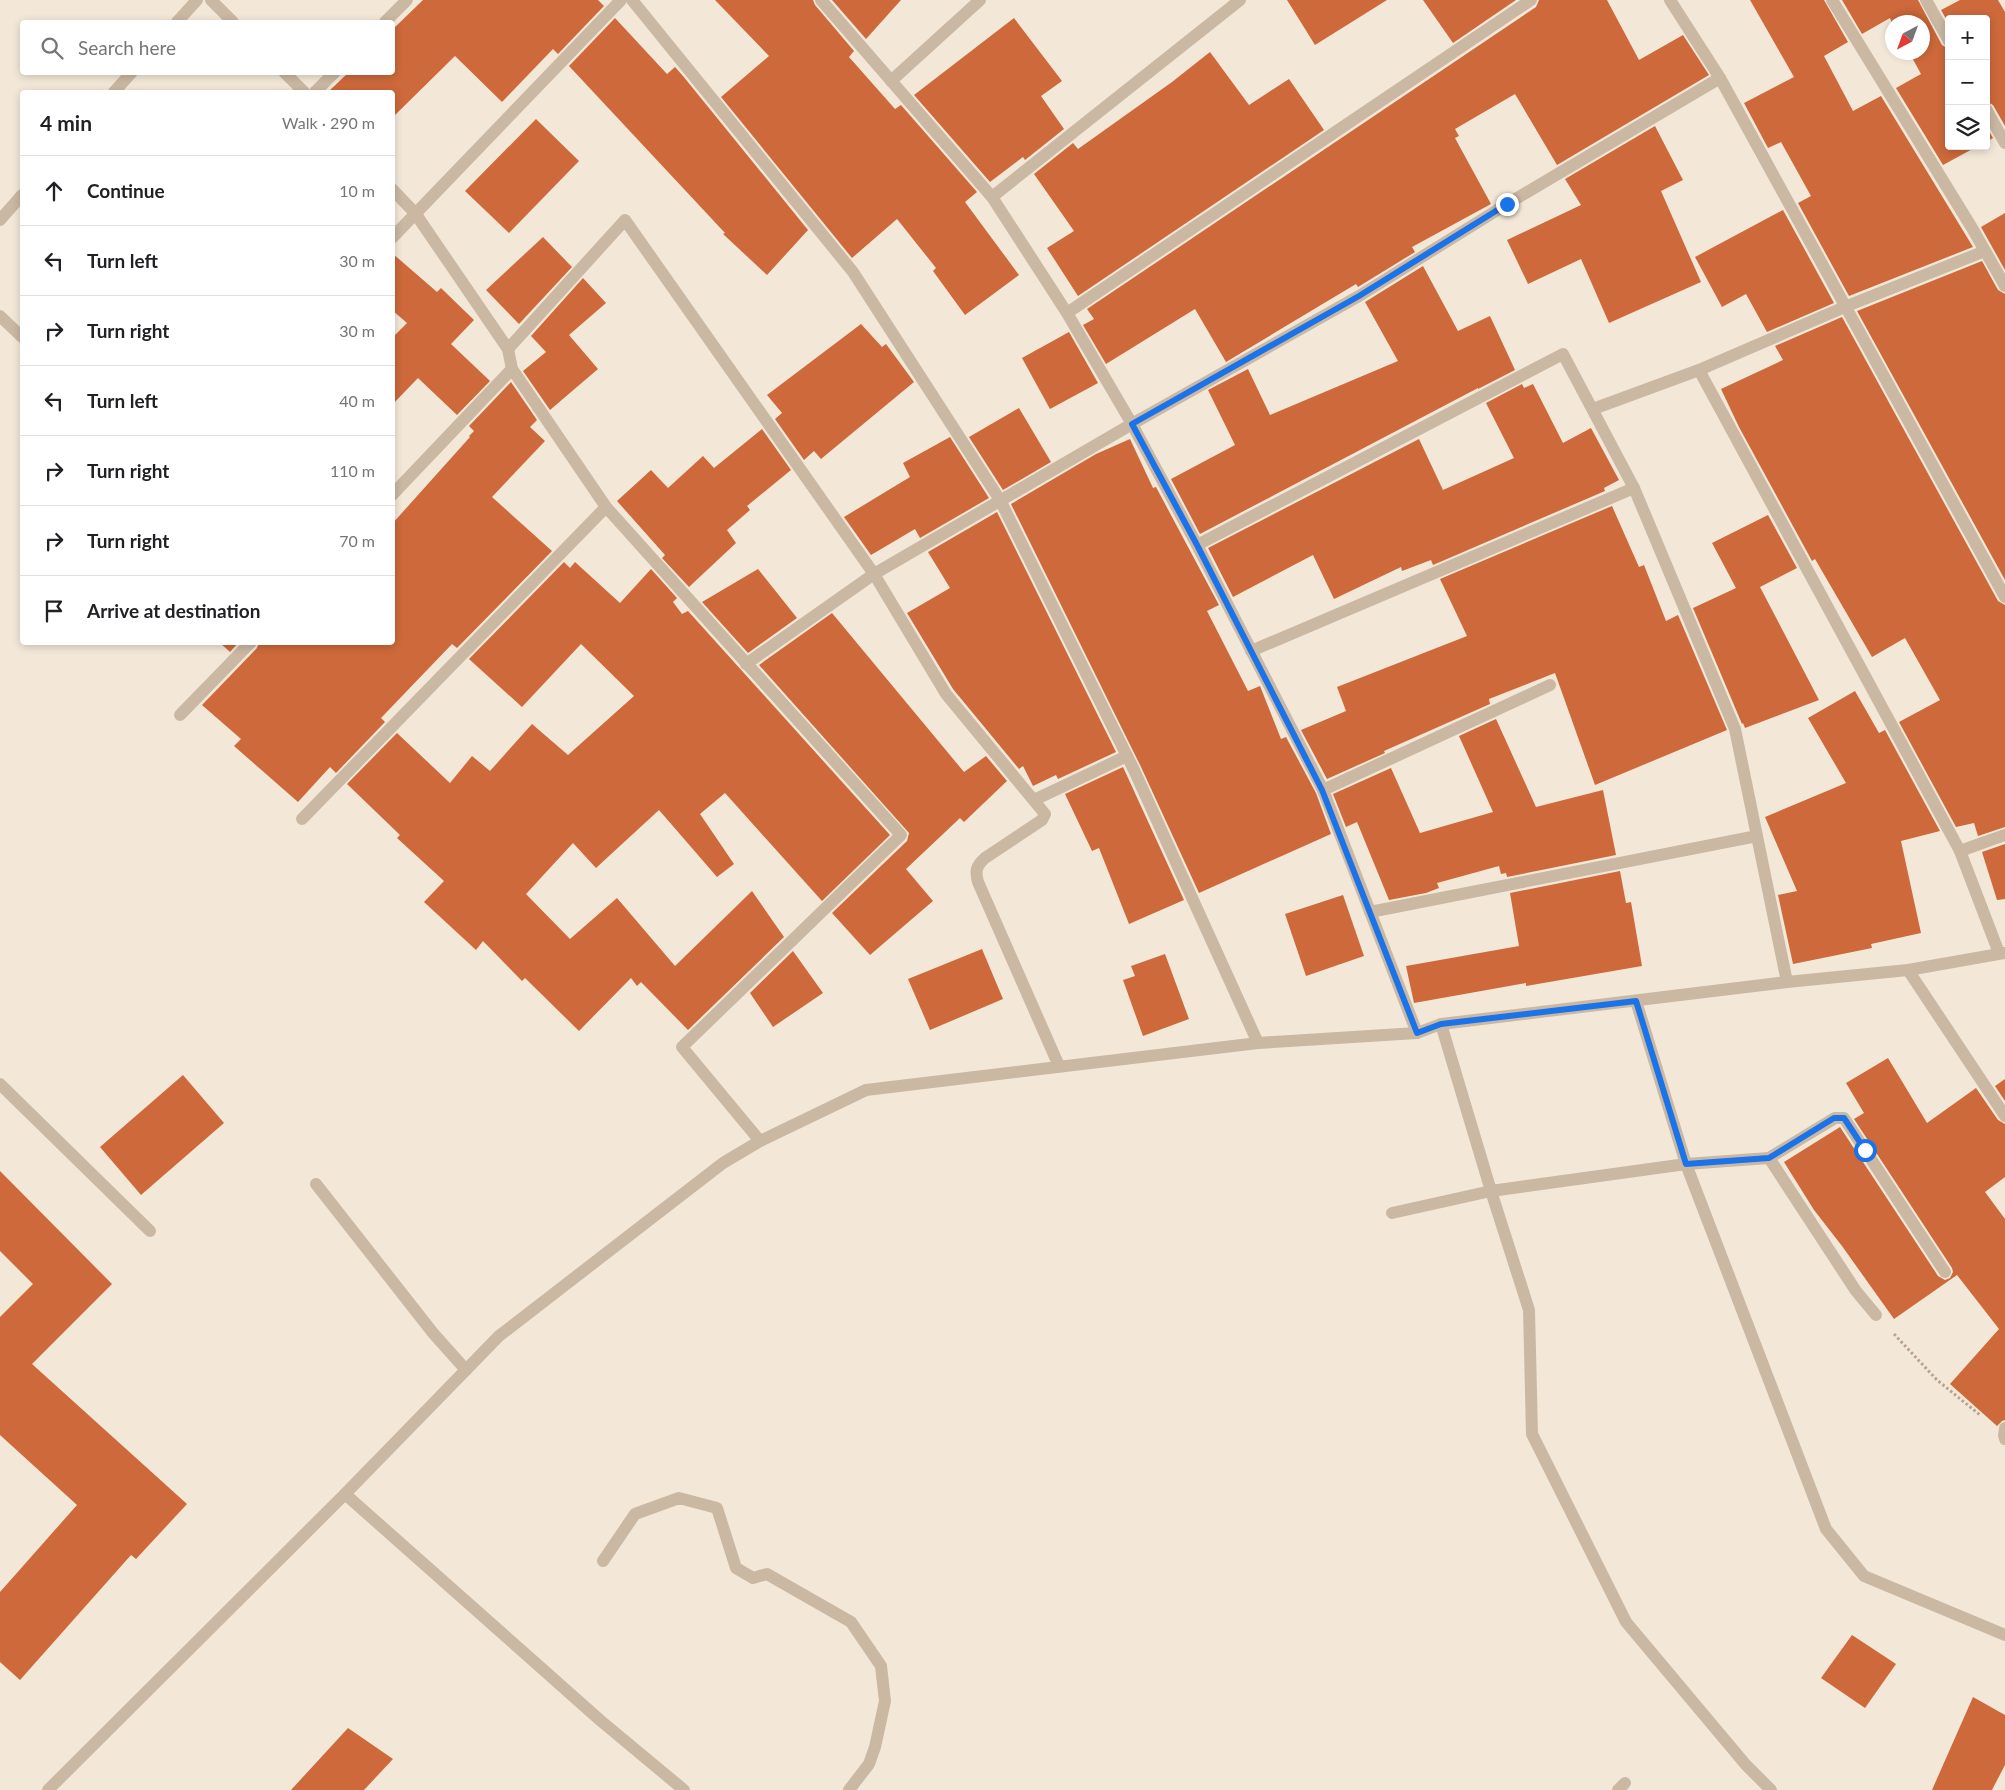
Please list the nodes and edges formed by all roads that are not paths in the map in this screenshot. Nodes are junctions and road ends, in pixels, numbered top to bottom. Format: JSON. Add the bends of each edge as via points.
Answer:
{"nodes":[{"id":1,"x":197,"y":0,"type":"edge"},
{"id":2,"x":211,"y":0,"type":"edge"},
{"id":3,"x":407,"y":0,"type":"edge"},
{"id":4,"x":620,"y":0,"type":"edge"},
{"id":5,"x":632,"y":0,"type":"edge"},
{"id":6,"x":821,"y":0,"type":"edge"},
{"id":7,"x":980,"y":0,"type":"edge"},
{"id":8,"x":1240,"y":0,"type":"edge"},
{"id":9,"x":1532,"y":0,"type":"edge"},
{"id":10,"x":1670,"y":0,"type":"edge"},
{"id":11,"x":1832,"y":0,"type":"edge"},
{"id":12,"x":1926,"y":0,"type":"edge"},
{"id":13,"x":179,"y":20,"type":"edge"},
{"id":14,"x":231,"y":20,"type":"edge"},
{"id":15,"x":387,"y":20,"type":"edge"},
{"id":16,"x":1945,"y":34,"type":"edge"},
{"id":17,"x":129,"y":75,"type":"edge"},
{"id":18,"x":287,"y":75,"type":"edge"},
{"id":19,"x":332,"y":75,"type":"edge"},
{"id":20,"x":1720,"y":78,"type":"junction"},
{"id":21,"x":891,"y":82,"type":"junction"},
{"id":22,"x":116,"y":90,"type":"edge"},
{"id":23,"x":302,"y":90,"type":"edge"},
{"id":24,"x":317,"y":90,"type":"edge"},
{"id":25,"x":1990,"y":116,"type":"edge"},
{"id":26,"x":2005,"y":143,"type":"edge"},
{"id":27,"x":395,"y":192,"type":"edge"},
{"id":28,"x":20,"y":197,"type":"edge"},
{"id":29,"x":992,"y":197,"type":"junction"},
{"id":30,"x":415,"y":213,"type":"junction"},
{"id":31,"x":0,"y":220,"type":"edge"},
{"id":32,"x":395,"y":235,"type":"edge"},
{"id":33,"x":1985,"y":251,"type":"junction"},
{"id":34,"x":2005,"y":286,"type":"edge"},
{"id":35,"x":1847,"y":306,"type":"junction"},
{"id":36,"x":1067,"y":313,"type":"junction"},
{"id":37,"x":0,"y":316,"type":"edge"},
{"id":38,"x":20,"y":336,"type":"edge"},
{"id":39,"x":508,"y":350,"type":"junction"},
{"id":40,"x":512,"y":369,"type":"junction"},
{"id":41,"x":1699,"y":370,"type":"junction"},
{"id":42,"x":1593,"y":409,"type":"junction"},
{"id":43,"x":1132,"y":424,"type":"junction"},
{"id":44,"x":1634,"y":488,"type":"junction"},
{"id":45,"x":395,"y":492,"type":"edge"},
{"id":46,"x":1000,"y":500,"type":"junction"},
{"id":47,"x":606,"y":508,"type":"junction"},
{"id":48,"x":1197,"y":545,"type":"junction"},
{"id":49,"x":874,"y":574,"type":"junction"},
{"id":50,"x":2005,"y":597,"type":"edge"},
{"id":51,"x":248,"y":645,"type":"edge"},
{"id":52,"x":1251,"y":651,"type":"junction"},
{"id":53,"x":746,"y":664,"type":"junction"},
{"id":54,"x":1550,"y":685,"type":"dead end"},
{"id":55,"x":180,"y":715,"type":"dead end"},
{"id":56,"x":1127,"y":756,"type":"junction"},
{"id":57,"x":1322,"y":790,"type":"junction"},
{"id":58,"x":1034,"y":800,"type":"junction"},
{"id":59,"x":302,"y":820,"type":"dead end"},
{"id":60,"x":2005,"y":835,"type":"edge"},
{"id":61,"x":1757,"y":836,"type":"junction"},
{"id":62,"x":1960,"y":851,"type":"junction"},
{"id":63,"x":1370,"y":912,"type":"junction"},
{"id":64,"x":2002,"y":953,"type":"edge"},
{"id":65,"x":1908,"y":970,"type":"junction"},
{"id":66,"x":1787,"y":982,"type":"junction"},
{"id":67,"x":1636,"y":1001,"type":"junction"},
{"id":68,"x":1441,"y":1024,"type":"junction"},
{"id":69,"x":1417,"y":1033,"type":"junction"},
{"id":70,"x":1258,"y":1043,"type":"junction"},
{"id":71,"x":1060,"y":1066,"type":"junction"},
{"id":72,"x":0,"y":1084,"type":"edge"},
{"id":73,"x":2005,"y":1116,"type":"edge"},
{"id":74,"x":760,"y":1141,"type":"junction"},
{"id":75,"x":1769,"y":1158,"type":"junction"},
{"id":76,"x":1686,"y":1164,"type":"junction"},
{"id":77,"x":316,"y":1184,"type":"dead end"},
{"id":78,"x":1491,"y":1191,"type":"junction"},
{"id":79,"x":1392,"y":1213,"type":"dead end"},
{"id":80,"x":150,"y":1231,"type":"dead end"},
{"id":81,"x":1946,"y":1272,"type":"dead end"},
{"id":82,"x":1876,"y":1315,"type":"road end"},
{"id":83,"x":466,"y":1370,"type":"junction"},
{"id":84,"x":345,"y":1494,"type":"junction"},
{"id":85,"x":603,"y":1561,"type":"dead end"},
{"id":86,"x":2005,"y":1635,"type":"edge"},
{"id":87,"x":48,"y":1790,"type":"edge"},
{"id":88,"x":684,"y":1790,"type":"edge"},
{"id":89,"x":848,"y":1790,"type":"edge"},
{"id":90,"x":1771,"y":1790,"type":"edge"}],
"edges":[{"from":1,"to":13,"type":"street"},
{"from":2,"to":14,"type":"street"},
{"from":3,"to":15,"type":"street"},
{"from":4,"to":30,"type":"street"},
{"from":5,"to":46,"type":"street","via":[[853,272]]},
{"from":6,"to":21,"type":"street"},
{"from":7,"to":21,"type":"street"},
{"from":8,"to":29,"type":"street"},
{"from":9,"to":36,"type":"street"},
{"from":10,"to":20,"type":"street"},
{"from":11,"to":33,"type":"street"},
{"from":12,"to":16,"type":"street"},
{"from":17,"to":22,"type":"street"},
{"from":18,"to":23,"type":"street"},
{"from":19,"to":24,"type":"street"},
{"from":20,"to":35,"type":"street"},
{"from":20,"to":43,"type":"street","via":[[1359,296]]},
{"from":21,"to":29,"type":"street"},
{"from":25,"to":26,"type":"street"},
{"from":27,"to":30,"type":"street"},
{"from":28,"to":31,"type":"street"},
{"from":29,"to":36,"type":"street"},
{"from":30,"to":32,"type":"street"},
{"from":30,"to":39,"type":"street"},
{"from":33,"to":34,"type":"street"},
{"from":33,"to":35,"type":"street"},
{"from":35,"to":41,"type":"street"},
{"from":35,"to":50,"type":"street"},
{"from":36,"to":43,"type":"street"},
{"from":37,"to":38,"type":"street"},
{"from":39,"to":40,"type":"street"},
{"from":39,"to":49,"type":"street","via":[[625,220]]},
{"from":40,"to":45,"type":"street"},
{"from":40,"to":47,"type":"street"},
{"from":41,"to":42,"type":"street"},
{"from":41,"to":62,"type":"street"},
{"from":42,"to":44,"type":"street"},
{"from":42,"to":48,"type":"street","via":[[1563,354]]},
{"from":43,"to":46,"type":"street"},
{"from":43,"to":48,"type":"street"},
{"from":44,"to":52,"type":"street"},
{"from":44,"to":61,"type":"street","via":[[1735,729]]},
{"from":46,"to":49,"type":"street"},
{"from":46,"to":56,"type":"street"},
{"from":47,"to":53,"type":"street"},
{"from":47,"to":59,"type":"street"},
{"from":48,"to":52,"type":"street"},
{"from":49,"to":53,"type":"street"},
{"from":49,"to":58,"type":"street","via":[[946,694]]},
{"from":51,"to":55,"type":"street"},
{"from":52,"to":57,"type":"street"},
{"from":53,"to":74,"type":"street","via":[[901,835],[682,1047]]},
{"from":54,"to":57,"type":"street"},
{"from":56,"to":58,"type":"street"},
{"from":56,"to":70,"type":"street"},
{"from":57,"to":63,"type":"street"},
{"from":58,"to":71,"type":"street","via":[[1045,814],[1042,820],[985,858],[975,872]]},
{"from":60,"to":62,"type":"street"},
{"from":61,"to":63,"type":"street"},
{"from":61,"to":66,"type":"street"},
{"from":62,"to":64,"type":"street"},
{"from":63,"to":69,"type":"street"},
{"from":64,"to":65,"type":"street"},
{"from":65,"to":66,"type":"street"},
{"from":65,"to":73,"type":"street"},
{"from":66,"to":67,"type":"street"},
{"from":67,"to":68,"type":"street"},
{"from":67,"to":76,"type":"street"},
{"from":68,"to":69,"type":"street"},
{"from":68,"to":78,"type":"street"},
{"from":69,"to":70,"type":"street"},
{"from":70,"to":71,"type":"street"},
{"from":71,"to":74,"type":"street","via":[[866,1090]]},
{"from":72,"to":80,"type":"street"},
{"from":74,"to":83,"type":"street","via":[[723,1163],[514,1324]]},
{"from":75,"to":76,"type":"street"},
{"from":75,"to":81,"type":"street","via":[[1834,1118],[1844,1118]]},
{"from":75,"to":82,"type":"street","via":[[1856,1291]]},
{"from":76,"to":78,"type":"street"},
{"from":76,"to":86,"type":"street","via":[[1826,1529],[1864,1576]]},
{"from":77,"to":83,"type":"street"},
{"from":78,"to":79,"type":"street"},
{"from":78,"to":90,"type":"street","via":[[1529,1310],[1532,1434],[1626,1622],[1746,1765]]},
{"from":83,"to":84,"type":"street"},
{"from":84,"to":87,"type":"street"},
{"from":84,"to":88,"type":"street","via":[[601,1721]]},
{"from":85,"to":89,"type":"street","via":[[635,1514],[679,1498],[718,1508],[736,1568],[753,1578],[767,1574],[852,1622],[882,1666],[885,1701],[869,1764]]}]}
